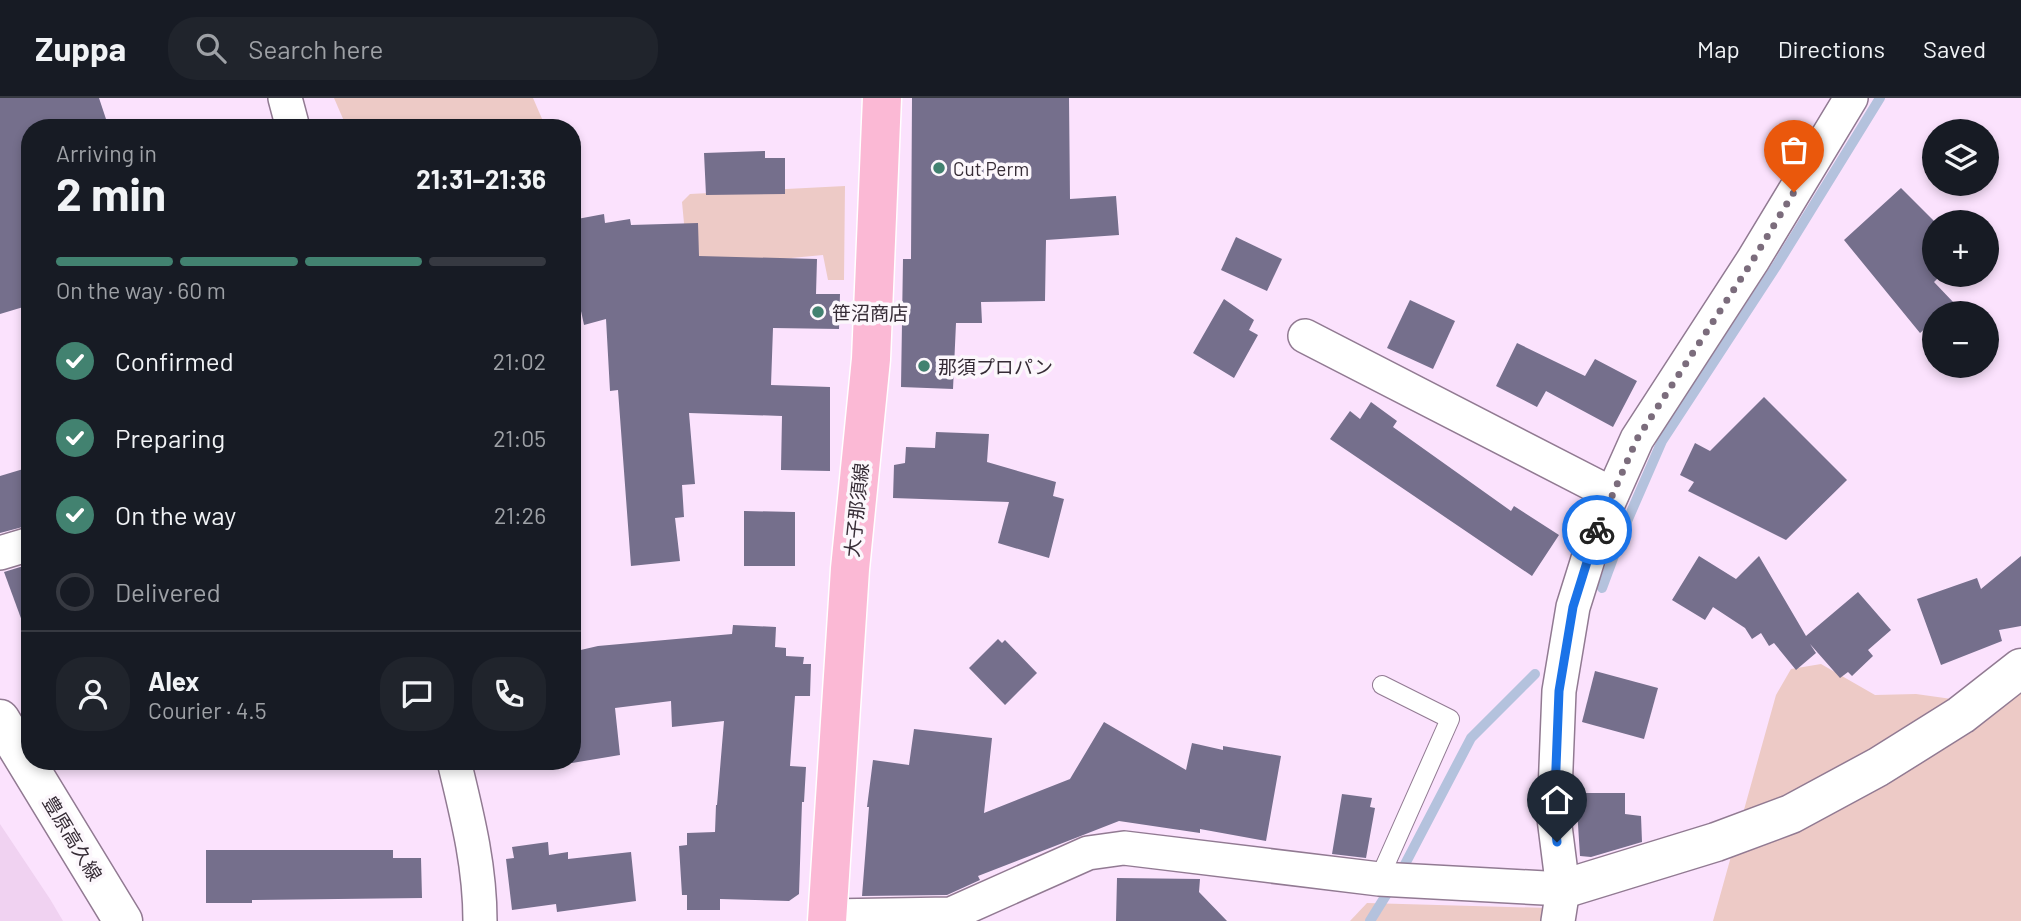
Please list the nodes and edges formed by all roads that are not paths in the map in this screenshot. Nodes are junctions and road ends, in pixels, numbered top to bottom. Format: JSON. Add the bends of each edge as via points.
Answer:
{"nodes":[{"id":1,"x":285,"y":98,"type":"edge"},
{"id":2,"x":882,"y":98,"type":"edge"},
{"id":3,"x":1851,"y":98,"type":"edge"},
{"id":4,"x":291,"y":119,"type":"edge"},
{"id":5,"x":1305,"y":336,"type":"dead end"},
{"id":6,"x":1612,"y":494,"type":"junction"},
{"id":7,"x":21,"y":547,"type":"edge"},
{"id":8,"x":0,"y":553,"type":"edge"},
{"id":9,"x":2021,"y":668,"type":"edge"},
{"id":10,"x":1382,"y":685,"type":"dead end"},
{"id":11,"x":0,"y":719,"type":"edge"},
{"id":12,"x":21,"y":753,"type":"edge"},
{"id":13,"x":31,"y":770,"type":"edge"},
{"id":14,"x":456,"y":770,"type":"edge"},
{"id":15,"x":1379,"y":879,"type":"junction"},
{"id":16,"x":1560,"y":905,"type":"edge"},
{"id":17,"x":827,"y":919,"type":"edge"},
{"id":18,"x":123,"y":921,"type":"edge"},
{"id":19,"x":480,"y":921,"type":"edge"}],
"edges":[{"from":1,"to":4,"type":"street"},
{"from":2,"to":17,"type":"main road","name":"大子那須線","via":[[871,359],[850,569]]},
{"from":3,"to":6,"type":"street","via":[[1637,439]]},
{"from":5,"to":6,"type":"street"},
{"from":6,"to":16,"type":"street","via":[[1573,607],[1559,691],[1554,818]]},
{"from":7,"to":8,"type":"street"},
{"from":9,"to":16,"type":"street","via":[[1961,715],[1791,814]]},
{"from":10,"to":15,"type":"lane","via":[[1450,719]]},
{"from":11,"to":12,"type":"street","name":"豊原高久線"},
{"from":13,"to":18,"type":"street","name":"豊原高久線"},
{"from":14,"to":19,"type":"street","via":[[473,838]]},
{"from":15,"to":16,"type":"street"},
{"from":15,"to":17,"type":"street","via":[[1124,848],[1088,852],[951,914]]}]}
